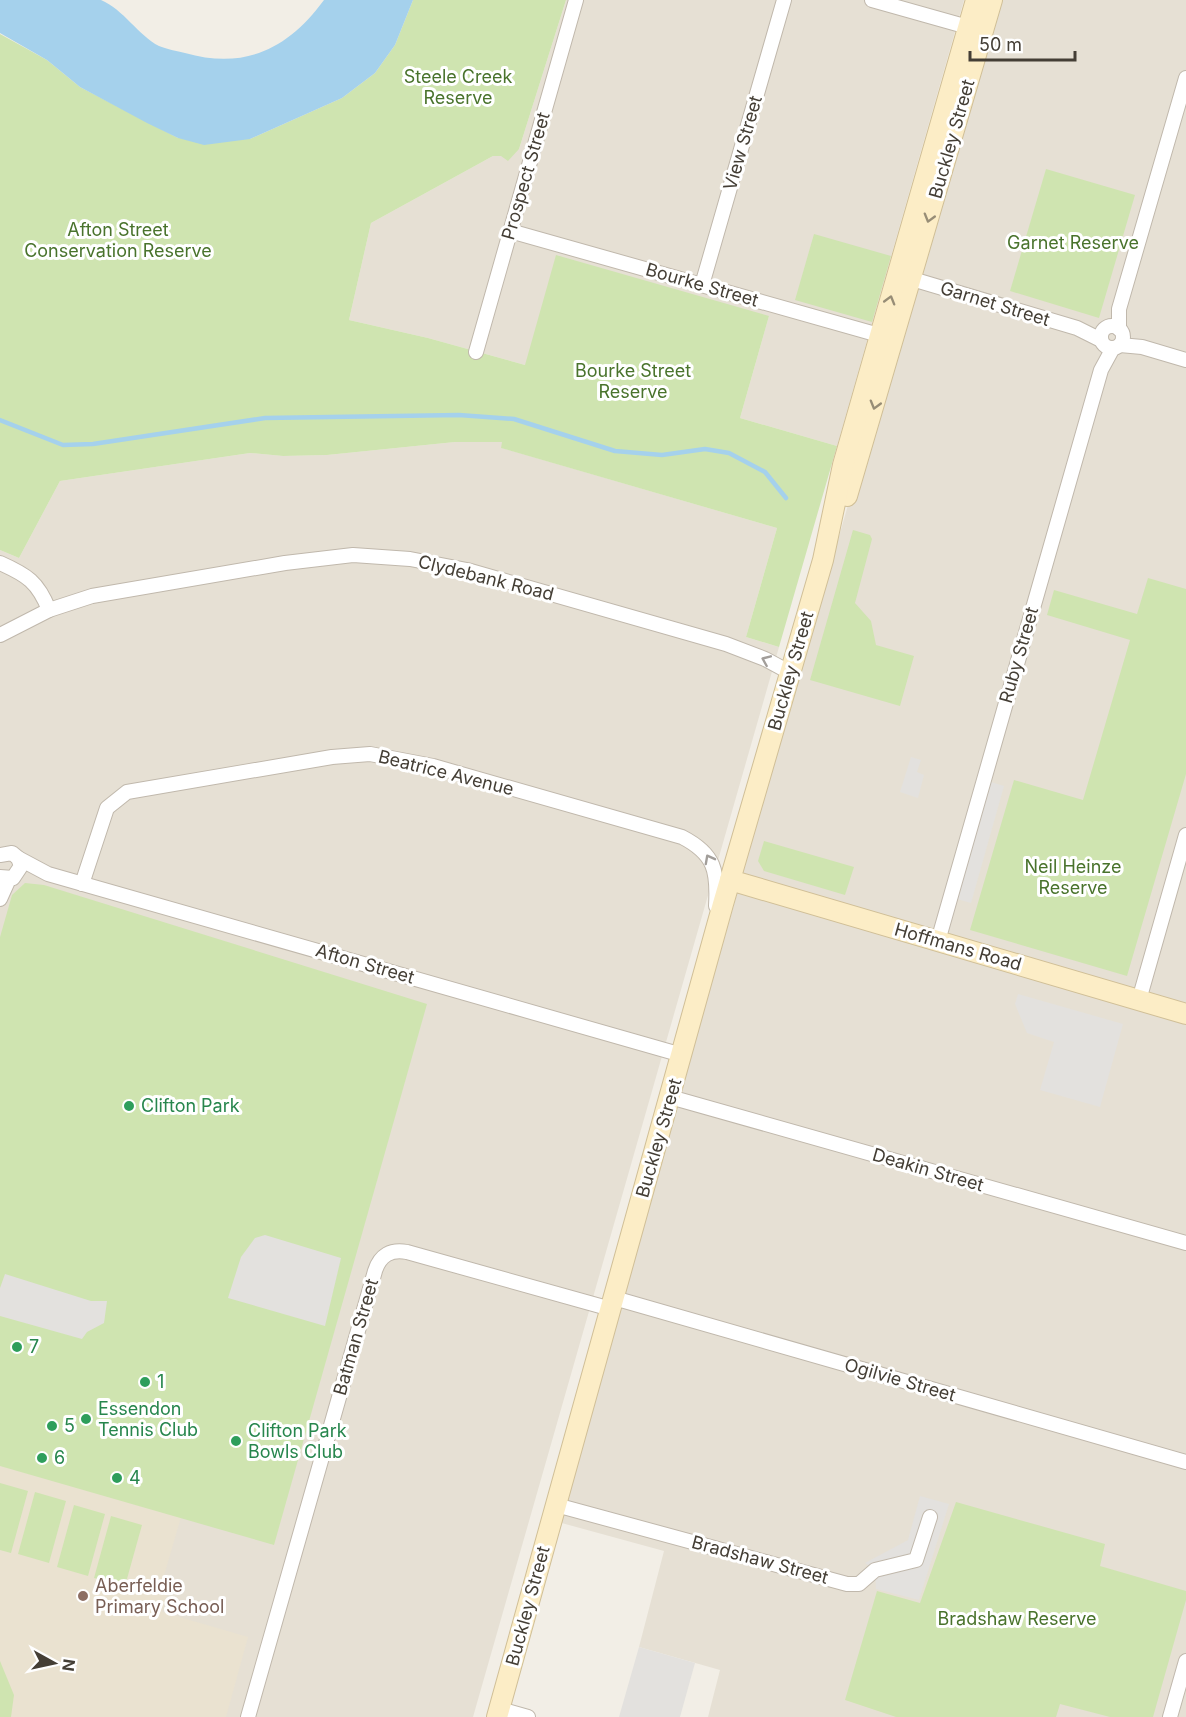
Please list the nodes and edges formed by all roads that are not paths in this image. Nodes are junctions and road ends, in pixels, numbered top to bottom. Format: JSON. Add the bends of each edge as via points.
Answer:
{"nodes":[{"id":1,"x":576,"y":0,"type":"edge"},
{"id":2,"x":784,"y":0,"type":"edge"},
{"id":3,"x":872,"y":0,"type":"edge"},
{"id":4,"x":976,"y":0,"type":"edge"},
{"id":5,"x":992,"y":0,"type":"edge"},
{"id":6,"x":975,"y":29,"type":"junction"},
{"id":7,"x":1186,"y":78,"type":"edge"},
{"id":8,"x":510,"y":231,"type":"junction"},
{"id":9,"x":904,"y":277,"type":"junction"},
{"id":10,"x":702,"y":285,"type":"junction"},
{"id":11,"x":1111,"y":337,"type":"junction"},
{"id":12,"x":887,"y":338,"type":"junction"},
{"id":13,"x":476,"y":352,"type":"dead end"},
{"id":14,"x":1186,"y":360,"type":"edge"},
{"id":15,"x":0,"y":563,"type":"edge"},
{"id":16,"x":49,"y":610,"type":"junction"},
{"id":17,"x":0,"y":635,"type":"edge"},
{"id":18,"x":791,"y":673,"type":"junction"},
{"id":19,"x":1186,"y":835,"type":"edge"},
{"id":20,"x":0,"y":854,"type":"edge"},
{"id":21,"x":18,"y":858,"type":"junction"},
{"id":22,"x":48,"y":874,"type":"junction"},
{"id":23,"x":9,"y":876,"type":"edge"},
{"id":24,"x":730,"y":880,"type":"junction"},
{"id":25,"x":82,"y":884,"type":"junction"},
{"id":26,"x":0,"y":899,"type":"edge"},
{"id":27,"x":715,"y":935,"type":"junction"},
{"id":28,"x":938,"y":940,"type":"junction"},
{"id":29,"x":1139,"y":1000,"type":"junction"},
{"id":30,"x":1186,"y":1014,"type":"edge"},
{"id":31,"x":682,"y":1055,"type":"junction"},
{"id":32,"x":670,"y":1097,"type":"junction"},
{"id":33,"x":1186,"y":1243,"type":"edge"},
{"id":34,"x":613,"y":1304,"type":"junction"},
{"id":35,"x":1186,"y":1462,"type":"edge"},
{"id":36,"x":556,"y":1505,"type":"junction"},
{"id":37,"x":930,"y":1517,"type":"dead end"},
{"id":38,"x":1186,"y":1661,"type":"edge"},
{"id":39,"x":1183,"y":1684,"type":"edge"},
{"id":40,"x":498,"y":1713,"type":"edge"},
{"id":41,"x":248,"y":1717,"type":"edge"},
{"id":42,"x":528,"y":1717,"type":"edge"},
{"id":43,"x":1170,"y":1717,"type":"edge"}],
"edges":[{"from":1,"to":8,"type":"street","name":"Prospect Street"},
{"from":2,"to":10,"type":"street","name":"View Street"},
{"from":3,"to":6,"type":"street"},
{"from":4,"to":6,"type":"main road","name":"Buckley Street"},
{"from":5,"to":6,"type":"main road","name":"Buckley Street"},
{"from":6,"to":9,"type":"main road","name":"Buckley Street"},
{"from":7,"to":11,"type":"street","name":"Ruby Street"},
{"from":8,"to":10,"type":"street","name":"Bourke Street"},
{"from":8,"to":13,"type":"street","name":"Prospect Street"},
{"from":9,"to":11,"type":"street","name":"Garnet Street"},
{"from":9,"to":12,"type":"main road","name":"Buckley Street"},
{"from":10,"to":12,"type":"street","name":"Bourke Street"},
{"from":11,"to":14,"type":"street","name":"Garnet Street"},
{"from":11,"to":28,"type":"street","name":"Ruby Street"},
{"from":12,"to":18,"type":"main road","name":"Buckley Street","via":[[843,465],[823,560]]},
{"from":15,"to":16,"type":"street","via":[[32,579]]},
{"from":16,"to":17,"type":"street","name":"Clydebank Road"},
{"from":18,"to":16,"type":"street","name":"Clydebank Road","one_way":true,"via":[[726,644],[467,570],[380,556],[285,563],[92,596]]},
{"from":18,"to":24,"type":"main road","name":"Buckley Street"},
{"from":19,"to":29,"type":"street"},
{"from":20,"to":21,"type":"street","name":"Afton Street","via":[[12,853]]},
{"from":21,"to":22,"type":"street","name":"Afton Street"},
{"from":21,"to":23,"type":"street","via":[[21,866]]},
{"from":22,"to":23,"type":"street","name":"Afton Street"},
{"from":22,"to":25,"type":"street","name":"Afton Street"},
{"from":23,"to":26,"type":"street"},
{"from":24,"to":27,"type":"main road","name":"Buckley Street"},
{"from":24,"to":28,"type":"main road","name":"Hoffmans Road"},
{"from":27,"to":25,"type":"street","name":"Beatrice Avenue","one_way":true,"via":[[714,869],[704,850],[682,837],[385,756],[352,754],[128,792],[107,808]]},
{"from":25,"to":31,"type":"street","name":"Afton Street"},
{"from":27,"to":31,"type":"main road","name":"Buckley Street"},
{"from":28,"to":29,"type":"main road","name":"Hoffmans Road"},
{"from":29,"to":30,"type":"main road","name":"Hoffmans Road"},
{"from":31,"to":32,"type":"main road","name":"Buckley Street"},
{"from":32,"to":33,"type":"street","name":"Deakin Street"},
{"from":32,"to":34,"type":"main road","name":"Buckley Street"},
{"from":34,"to":35,"type":"street","name":"Ogilvie Street"},
{"from":34,"to":36,"type":"main road","name":"Buckley Street"},
{"from":34,"to":41,"type":"street","name":"Batman Street","via":[[397,1250],[381,1259]]},
{"from":36,"to":37,"type":"street","name":"Bradshaw Street","via":[[847,1584],[860,1584],[875,1570],[916,1560]]},
{"from":36,"to":40,"type":"main road","name":"Buckley Street"},
{"from":38,"to":39,"type":"street"},
{"from":39,"to":43,"type":"street"},
{"from":40,"to":42,"type":"street"}]}
